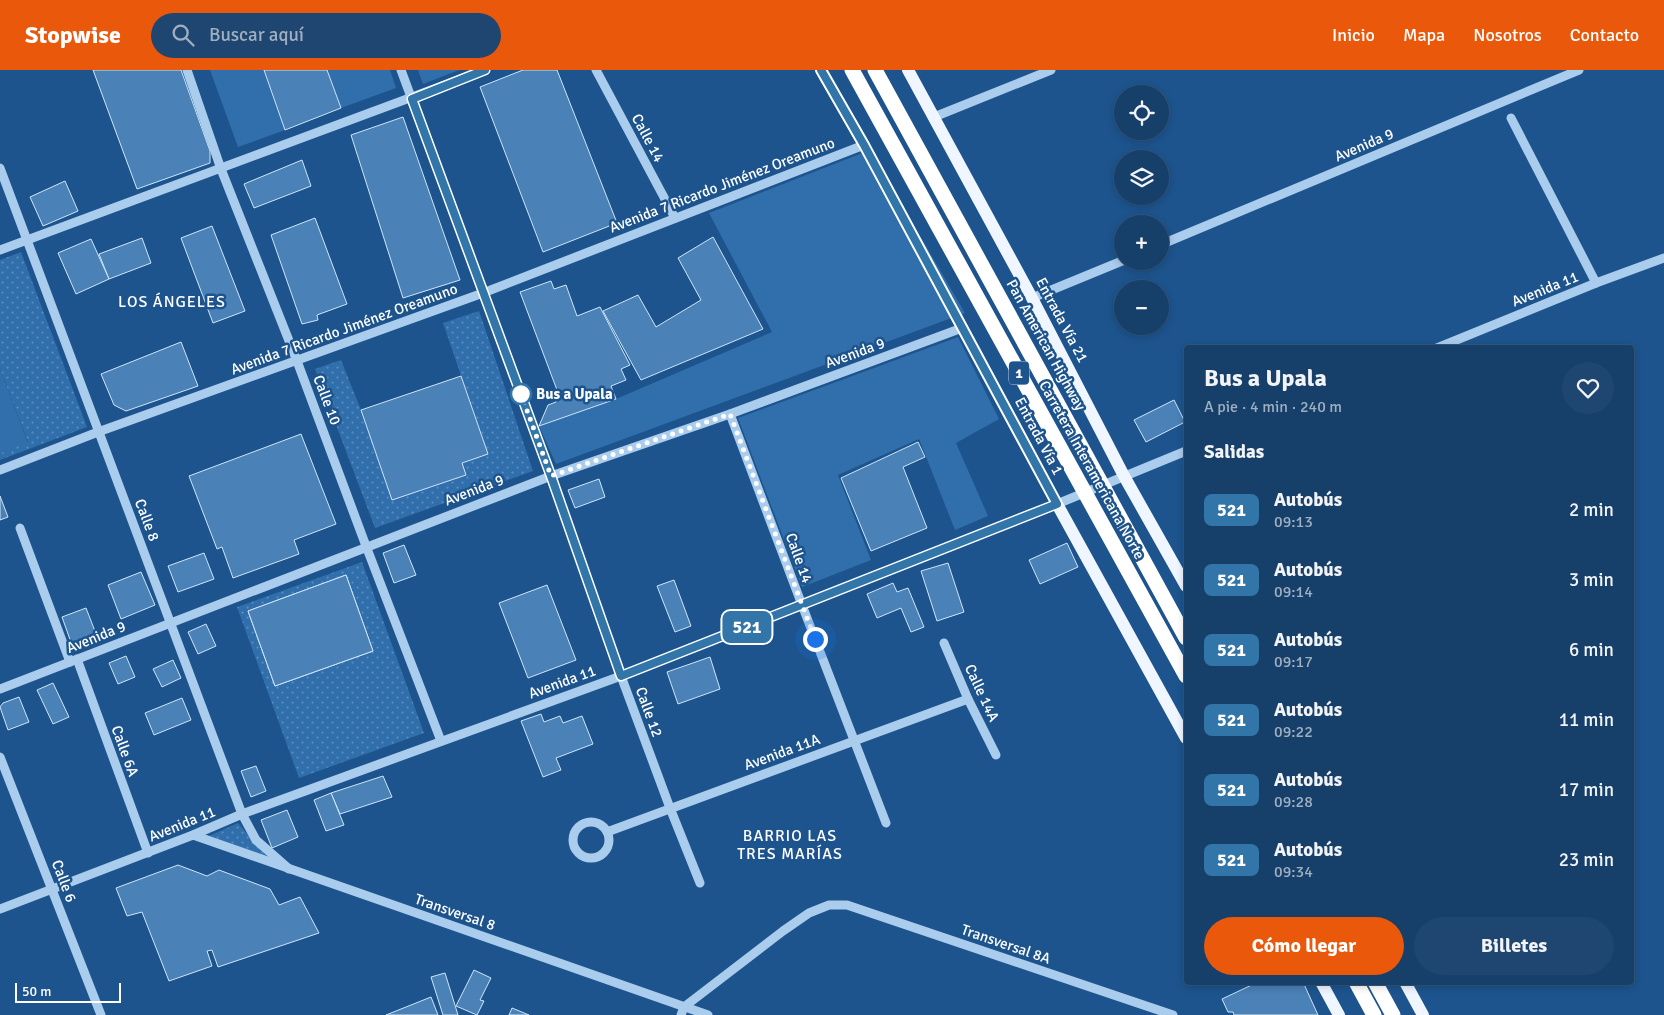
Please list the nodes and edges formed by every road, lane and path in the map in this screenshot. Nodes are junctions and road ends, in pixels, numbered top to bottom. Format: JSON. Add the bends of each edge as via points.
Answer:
{"nodes":[{"id":1,"x":187,"y":70,"type":"edge"},
{"id":2,"x":401,"y":70,"type":"edge"},
{"id":3,"x":485,"y":70,"type":"edge"},
{"id":4,"x":596,"y":70,"type":"edge"},
{"id":5,"x":821,"y":70,"type":"edge"},
{"id":6,"x":852,"y":70,"type":"edge"},
{"id":7,"x":875,"y":70,"type":"edge"},
{"id":8,"x":908,"y":70,"type":"edge"},
{"id":9,"x":1051,"y":70,"type":"edge"},
{"id":10,"x":1579,"y":70,"type":"edge"},
{"id":11,"x":412,"y":99,"type":"junction"},
{"id":12,"x":934,"y":117,"type":"junction"},
{"id":13,"x":1511,"y":118,"type":"dead end"},
{"id":14,"x":864,"y":145,"type":"junction"},
{"id":15,"x":0,"y":168,"type":"edge"},
{"id":16,"x":221,"y":169,"type":"junction"},
{"id":17,"x":675,"y":218,"type":"junction"},
{"id":18,"x":27,"y":240,"type":"junction"},
{"id":19,"x":1169,"y":241,"type":"edge"},
{"id":20,"x":0,"y":250,"type":"edge"},
{"id":21,"x":1664,"y":258,"type":"edge"},
{"id":22,"x":1114,"y":263,"type":"edge"},
{"id":23,"x":1596,"y":284,"type":"junction"},
{"id":24,"x":483,"y":294,"type":"junction"},
{"id":25,"x":1032,"y":298,"type":"junction"},
{"id":26,"x":962,"y":328,"type":"junction"},
{"id":27,"x":1444,"y":345,"type":"edge"},
{"id":28,"x":297,"y":361,"type":"junction"},
{"id":29,"x":730,"y":414,"type":"junction"},
{"id":30,"x":98,"y":432,"type":"junction"},
{"id":31,"x":1184,"y":452,"type":"edge"},
{"id":32,"x":0,"y":470,"type":"edge"},
{"id":33,"x":551,"y":476,"type":"junction"},
{"id":34,"x":1124,"y":476,"type":"junction"},
{"id":35,"x":1057,"y":504,"type":"junction"},
{"id":36,"x":20,"y":528,"type":"dead end"},
{"id":37,"x":366,"y":546,"type":"junction"},
{"id":38,"x":1184,"y":582,"type":"edge"},
{"id":39,"x":802,"y":605,"type":"junction"},
{"id":40,"x":170,"y":622,"type":"junction"},
{"id":41,"x":1184,"y":634,"type":"edge"},
{"id":42,"x":944,"y":643,"type":"dead end"},
{"id":43,"x":74,"y":661,"type":"junction"},
{"id":44,"x":1184,"y":672,"type":"edge"},
{"id":45,"x":621,"y":676,"type":"junction"},
{"id":46,"x":0,"y":689,"type":"edge"},
{"id":47,"x":968,"y":699,"type":"junction"},
{"id":48,"x":1184,"y":734,"type":"edge"},
{"id":49,"x":855,"y":740,"type":"junction"},
{"id":50,"x":441,"y":741,"type":"junction"},
{"id":51,"x":996,"y":755,"type":"dead end"},
{"id":52,"x":0,"y":757,"type":"edge"},
{"id":53,"x":670,"y":808,"type":"junction"},
{"id":54,"x":242,"y":814,"type":"junction"},
{"id":55,"x":886,"y":823,"type":"dead end"},
{"id":56,"x":607,"y":832,"type":"junction"},
{"id":57,"x":193,"y":835,"type":"junction"},
{"id":58,"x":148,"y":853,"type":"junction"},
{"id":59,"x":289,"y":869,"type":"junction"},
{"id":60,"x":700,"y":882,"type":"dead end"},
{"id":61,"x":53,"y":889,"type":"junction"},
{"id":62,"x":0,"y":909,"type":"edge"},
{"id":63,"x":1324,"y":985,"type":"edge"},
{"id":64,"x":1358,"y":985,"type":"edge"},
{"id":65,"x":1377,"y":985,"type":"edge"},
{"id":66,"x":1407,"y":985,"type":"edge"},
{"id":67,"x":682,"y":1011,"type":"edge"},
{"id":68,"x":101,"y":1015,"type":"edge"},
{"id":69,"x":708,"y":1015,"type":"edge"},
{"id":70,"x":1173,"y":1015,"type":"edge"},
{"id":71,"x":1339,"y":1015,"type":"edge"},
{"id":72,"x":1374,"y":1015,"type":"edge"},
{"id":73,"x":1393,"y":1015,"type":"edge"},
{"id":74,"x":1423,"y":1015,"type":"edge"}],
"edges":[{"from":1,"to":16,"type":"street","name":"Calle 10"},
{"from":2,"to":11,"type":"street","name":"Calle 12"},
{"from":3,"to":11,"type":"street"},
{"from":4,"to":17,"type":"street","name":"Calle 14"},
{"from":5,"to":14,"type":"main road","name":"Entrada Vía 1"},
{"from":6,"to":44,"type":"highway","name":"Carretera Interamericana Norte","number":"1"},
{"from":7,"to":41,"type":"highway","name":"Pan American Highway","number":"1"},
{"from":8,"to":12,"type":"main road","name":"Entrada Vía 21"},
{"from":9,"to":12,"type":"street"},
{"from":10,"to":19,"type":"street","name":"Avenida 9"},
{"from":11,"to":16,"type":"street"},
{"from":11,"to":24,"type":"street","name":"Calle 12"},
{"from":12,"to":25,"type":"main road","name":"Entrada Vía 21"},
{"from":13,"to":23,"type":"street"},
{"from":14,"to":17,"type":"street","name":"Avenida 7 Ricardo Jiménez Oreamuno"},
{"from":14,"to":26,"type":"main road","name":"Entrada Vía 1"},
{"from":15,"to":18,"type":"street","name":"Calle 8"},
{"from":16,"to":18,"type":"street"},
{"from":16,"to":28,"type":"street","name":"Calle 10"},
{"from":17,"to":24,"type":"street","name":"Avenida 7 Ricardo Jiménez Oreamuno"},
{"from":18,"to":20,"type":"street"},
{"from":18,"to":30,"type":"street","name":"Calle 8"},
{"from":21,"to":23,"type":"street","name":"Avenida 11"},
{"from":22,"to":25,"type":"street"},
{"from":23,"to":27,"type":"street","name":"Avenida 11"},
{"from":24,"to":28,"type":"street","name":"Avenida 7 Ricardo Jiménez Oreamuno"},
{"from":24,"to":33,"type":"street","name":"Calle 12"},
{"from":25,"to":34,"type":"main road","name":"Entrada Vía 21"},
{"from":26,"to":29,"type":"street","name":"Avenida 9"},
{"from":26,"to":35,"type":"main road","name":"Entrada Vía 1"},
{"from":28,"to":30,"type":"street","name":"Avenida 7 Ricardo Jiménez Oreamuno"},
{"from":28,"to":37,"type":"street","name":"Calle 10"},
{"from":29,"to":33,"type":"street","name":"Avenida 9"},
{"from":29,"to":39,"type":"street","name":"Calle 14"},
{"from":30,"to":32,"type":"street","name":"Avenida 7 Ricardo Jiménez Oreamuno"},
{"from":30,"to":40,"type":"street","name":"Calle 8"},
{"from":31,"to":34,"type":"street","name":"Avenida 11"},
{"from":33,"to":37,"type":"street","name":"Avenida 9"},
{"from":33,"to":45,"type":"street","name":"Calle 12"},
{"from":34,"to":35,"type":"street","name":"Avenida 11"},
{"from":34,"to":38,"type":"main road","name":"Entrada Vía 21"},
{"from":35,"to":39,"type":"street","name":"Avenida 11"},
{"from":35,"to":48,"type":"main road","name":"Entrada Vía 1"},
{"from":36,"to":43,"type":"street","name":"Calle 6A"},
{"from":37,"to":40,"type":"street","name":"Avenida 9"},
{"from":37,"to":50,"type":"street","name":"Calle 10"},
{"from":39,"to":45,"type":"street","name":"Avenida 11"},
{"from":39,"to":49,"type":"street","name":"Calle 14"},
{"from":40,"to":43,"type":"street","name":"Avenida 9"},
{"from":40,"to":54,"type":"street","name":"Calle 8"},
{"from":42,"to":47,"type":"street","name":"Calle 14A"},
{"from":43,"to":46,"type":"street","name":"Avenida 9"},
{"from":43,"to":58,"type":"street","name":"Calle 6A"},
{"from":45,"to":50,"type":"street","name":"Avenida 11"},
{"from":45,"to":53,"type":"street","name":"Calle 12"},
{"from":47,"to":49,"type":"street","name":"Avenida 11A"},
{"from":47,"to":51,"type":"street","name":"Calle 14A"},
{"from":49,"to":53,"type":"street","name":"Avenida 11A"},
{"from":49,"to":55,"type":"street","name":"Calle 14"},
{"from":50,"to":54,"type":"street","name":"Avenida 11"},
{"from":52,"to":61,"type":"street","name":"Calle 6"},
{"from":53,"to":56,"type":"street","name":"Avenida 11A"},
{"from":53,"to":60,"type":"street","name":"Calle 12"},
{"from":54,"to":57,"type":"street","name":"Avenida 11"},
{"from":54,"to":59,"type":"street","name":"Calle 8","via":[[256,840]]},
{"from":56,"to":56,"type":"street","via":[[599,824],[587,822],[574,833],[574,845],[585,857],[597,856],[608,844]]},
{"from":57,"to":58,"type":"street","name":"Avenida 11"},
{"from":57,"to":59,"type":"street","name":"Transversal 8"},
{"from":58,"to":61,"type":"street","name":"Avenida 11"},
{"from":59,"to":67,"type":"street","name":"Transversal 8"},
{"from":61,"to":62,"type":"street","name":"Avenida 11"},
{"from":61,"to":68,"type":"street","name":"Calle 6"},
{"from":63,"to":71,"type":"main road"},
{"from":64,"to":72,"type":"highway"},
{"from":65,"to":73,"type":"highway"},
{"from":66,"to":74,"type":"main road"},
{"from":67,"to":69,"type":"street","name":"Transversal 8"},
{"from":67,"to":70,"type":"street","name":"Transversal 8A","via":[[809,913],[829,905],[847,905]]}]}
